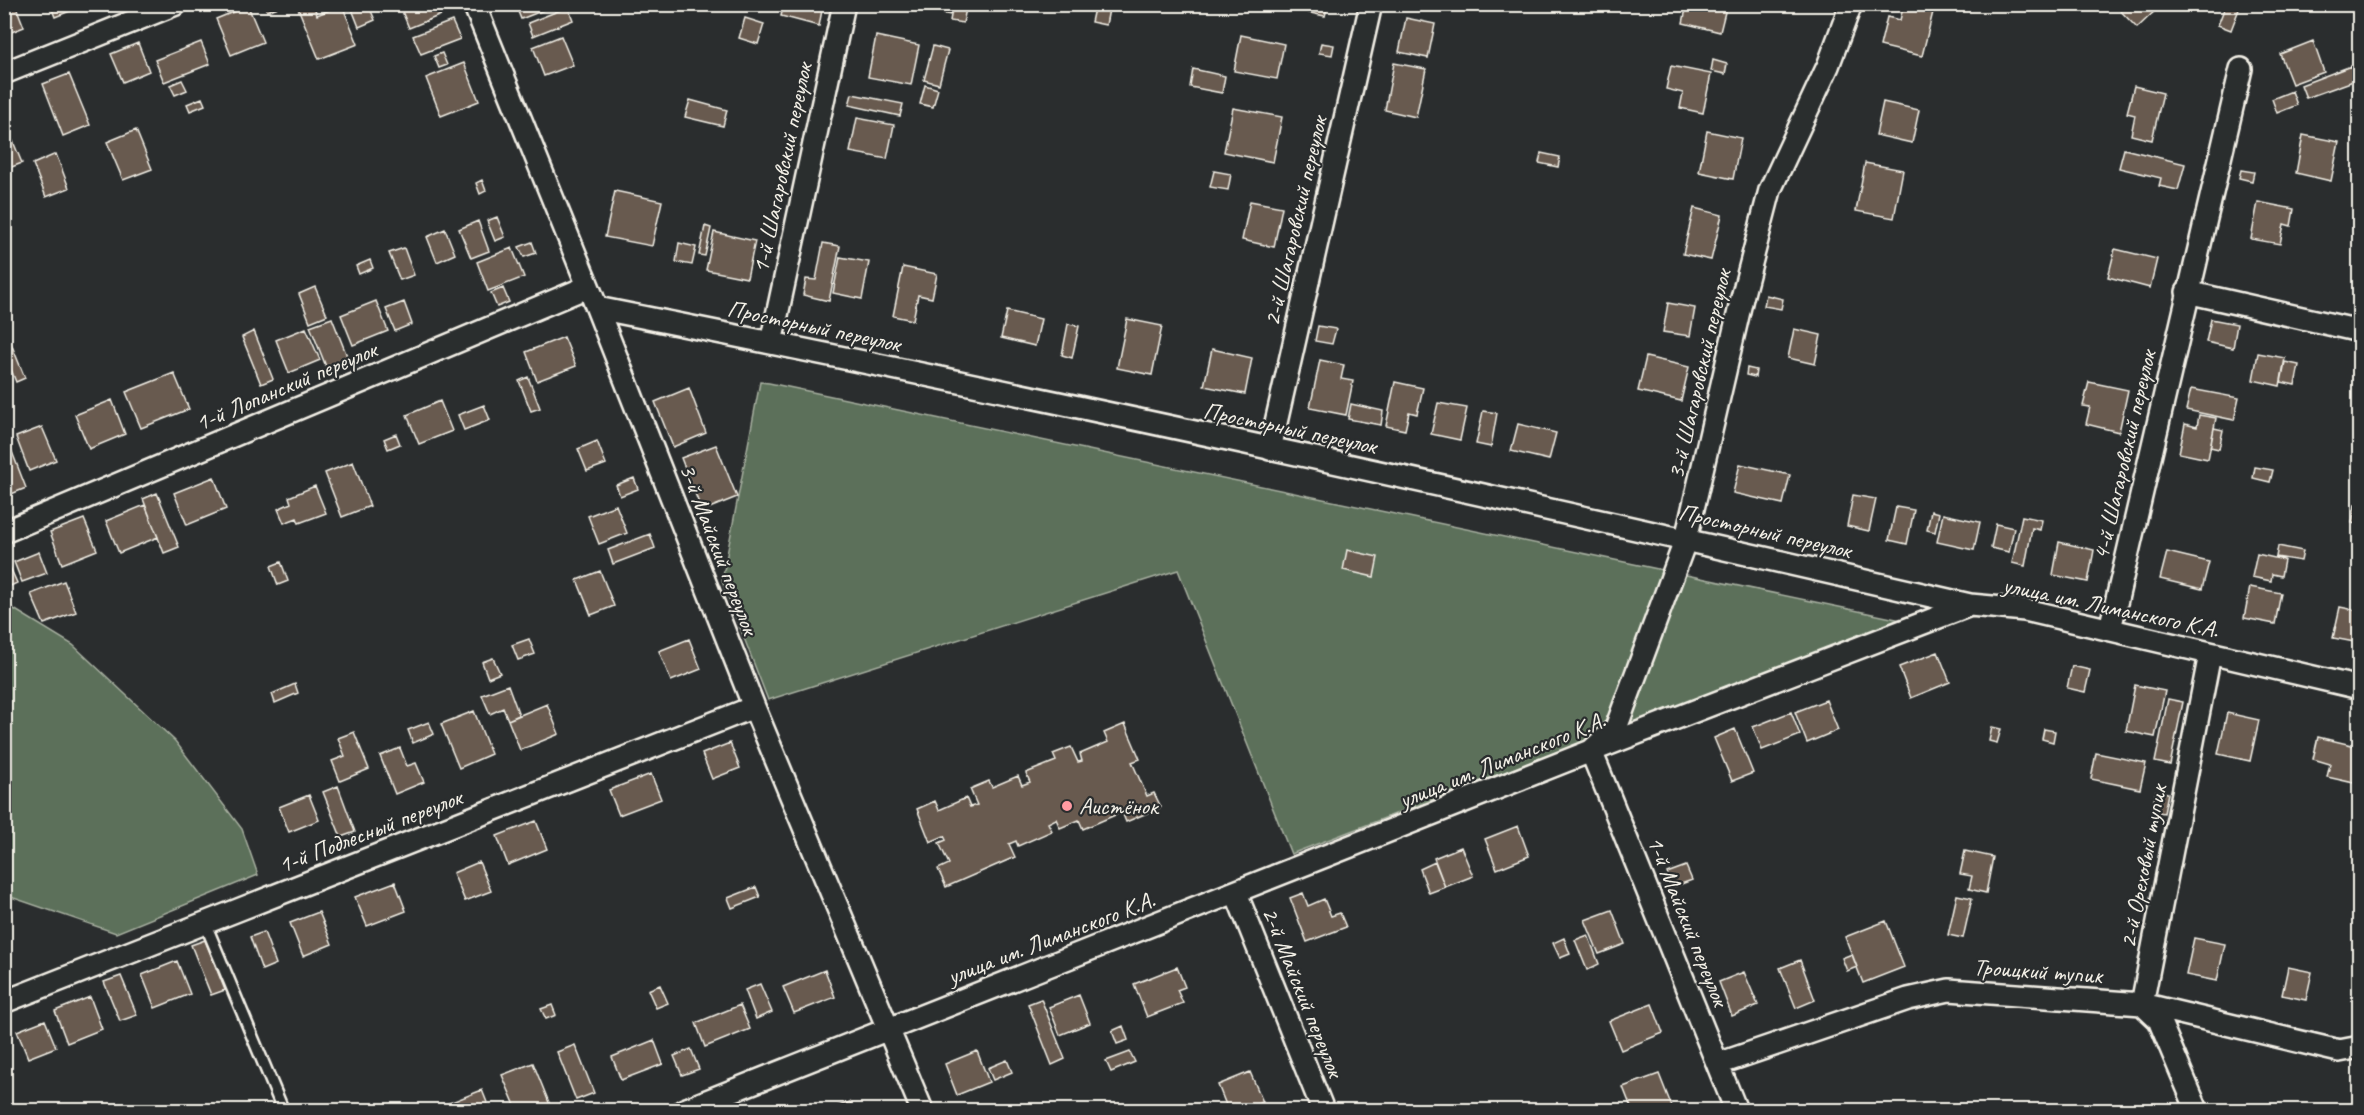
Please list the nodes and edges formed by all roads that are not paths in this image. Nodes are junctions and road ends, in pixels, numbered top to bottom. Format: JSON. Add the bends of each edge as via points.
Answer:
{"nodes":[{"id":1,"x":176,"y":4,"type":"edge"},
{"id":2,"x":474,"y":4,"type":"edge"},
{"id":3,"x":843,"y":4,"type":"edge"},
{"id":4,"x":1371,"y":4,"type":"edge"},
{"id":5,"x":1851,"y":4,"type":"edge"},
{"id":6,"x":2241,"y":69,"type":"dead end"},
{"id":7,"x":4,"y":73,"type":"edge"},
{"id":8,"x":587,"y":287,"type":"junction"},
{"id":9,"x":2187,"y":292,"type":"junction"},
{"id":10,"x":597,"y":308,"type":"junction"},
{"id":11,"x":2360,"y":331,"type":"edge"},
{"id":12,"x":771,"y":343,"type":"junction"},
{"id":13,"x":1270,"y":449,"type":"junction"},
{"id":14,"x":4,"y":532,"type":"edge"},
{"id":15,"x":1686,"y":539,"type":"junction"},
{"id":16,"x":1970,"y":604,"type":"junction"},
{"id":17,"x":2110,"y":629,"type":"junction"},
{"id":18,"x":2210,"y":654,"type":"junction"},
{"id":19,"x":2360,"y":688,"type":"edge"},
{"id":20,"x":754,"y":707,"type":"junction"},
{"id":21,"x":1592,"y":751,"type":"junction"},
{"id":22,"x":1236,"y":893,"type":"junction"},
{"id":23,"x":205,"y":923,"type":"junction"},
{"id":24,"x":4,"y":1002,"type":"edge"},
{"id":25,"x":2142,"y":1004,"type":"junction"},
{"id":26,"x":888,"y":1028,"type":"junction"},
{"id":27,"x":2360,"y":1047,"type":"edge"},
{"id":28,"x":1718,"y":1064,"type":"junction"},
{"id":29,"x":283,"y":1110,"type":"edge"},
{"id":30,"x":684,"y":1110,"type":"edge"},
{"id":31,"x":922,"y":1110,"type":"edge"},
{"id":32,"x":1323,"y":1110,"type":"edge"},
{"id":33,"x":1736,"y":1110,"type":"edge"},
{"id":34,"x":2197,"y":1110,"type":"edge"}],
"edges":[{"from":1,"to":7,"type":"street"},
{"from":2,"to":8,"type":"street","name":"3-й Майский переулок"},
{"from":3,"to":12,"type":"street","name":"1-й Шагаровский переулок"},
{"from":4,"to":13,"type":"street","name":"2-й Шагаровский переулок"},
{"from":5,"to":15,"type":"street","name":"3-й Шагаровский переулок","via":[[1828,66],[1770,190]]},
{"from":6,"to":9,"type":"street","name":"4-й Шагаровский переулок"},
{"from":8,"to":10,"type":"street","name":"3-й Майский переулок"},
{"from":8,"to":14,"type":"street","name":"1-й Лопанский переулок"},
{"from":9,"to":11,"type":"street"},
{"from":9,"to":17,"type":"street","name":"4-й Шагаровский переулок"},
{"from":10,"to":12,"type":"street","name":"Просторный переулок"},
{"from":10,"to":20,"type":"street","name":"3-й Майский переулок"},
{"from":12,"to":13,"type":"street","name":"Просторный переулок"},
{"from":13,"to":15,"type":"street","name":"Просторный переулок"},
{"from":15,"to":16,"type":"street","name":"Просторный переулок"},
{"from":15,"to":21,"type":"street","name":"3-й Шагаровский переулок","via":[[1616,728]]},
{"from":16,"to":17,"type":"street","name":"улица им. Лиманского К.А.","via":[[2025,610]]},
{"from":16,"to":21,"type":"street","name":"улица им. Лиманского К.А."},
{"from":17,"to":18,"type":"street","name":"улица им. Лиманского К.А."},
{"from":18,"to":19,"type":"street","name":"улица им. Лиманского К.А."},
{"from":18,"to":25,"type":"street","name":"2-й Ореховый тупик"},
{"from":20,"to":23,"type":"street","name":"1-й Подлесный переулок"},
{"from":20,"to":26,"type":"street","name":"3-й Майский переулок"},
{"from":21,"to":22,"type":"street","name":"улица им. Лиманского К.А."},
{"from":21,"to":28,"type":"street","name":"1-й Майский переулок"},
{"from":22,"to":26,"type":"street","name":"улица им. Лиманского К.А."},
{"from":22,"to":32,"type":"street","name":"2-й Майский переулок"},
{"from":23,"to":24,"type":"street","name":"1-й Подлесный переулок"},
{"from":23,"to":29,"type":"lane"},
{"from":25,"to":27,"type":"street","name":"Троицкий тупик","via":[[2339,1051]]},
{"from":25,"to":28,"type":"street","name":"Троицкий тупик","via":[[1949,990],[1908,999]]},
{"from":25,"to":34,"type":"street","via":[[2159,1020]]},
{"from":26,"to":30,"type":"street","name":"улица им. Лиманского К.А."},
{"from":26,"to":31,"type":"street","name":"3-й Майский переулок"},
{"from":28,"to":33,"type":"street","name":"1-й Майский переулок"}]}
